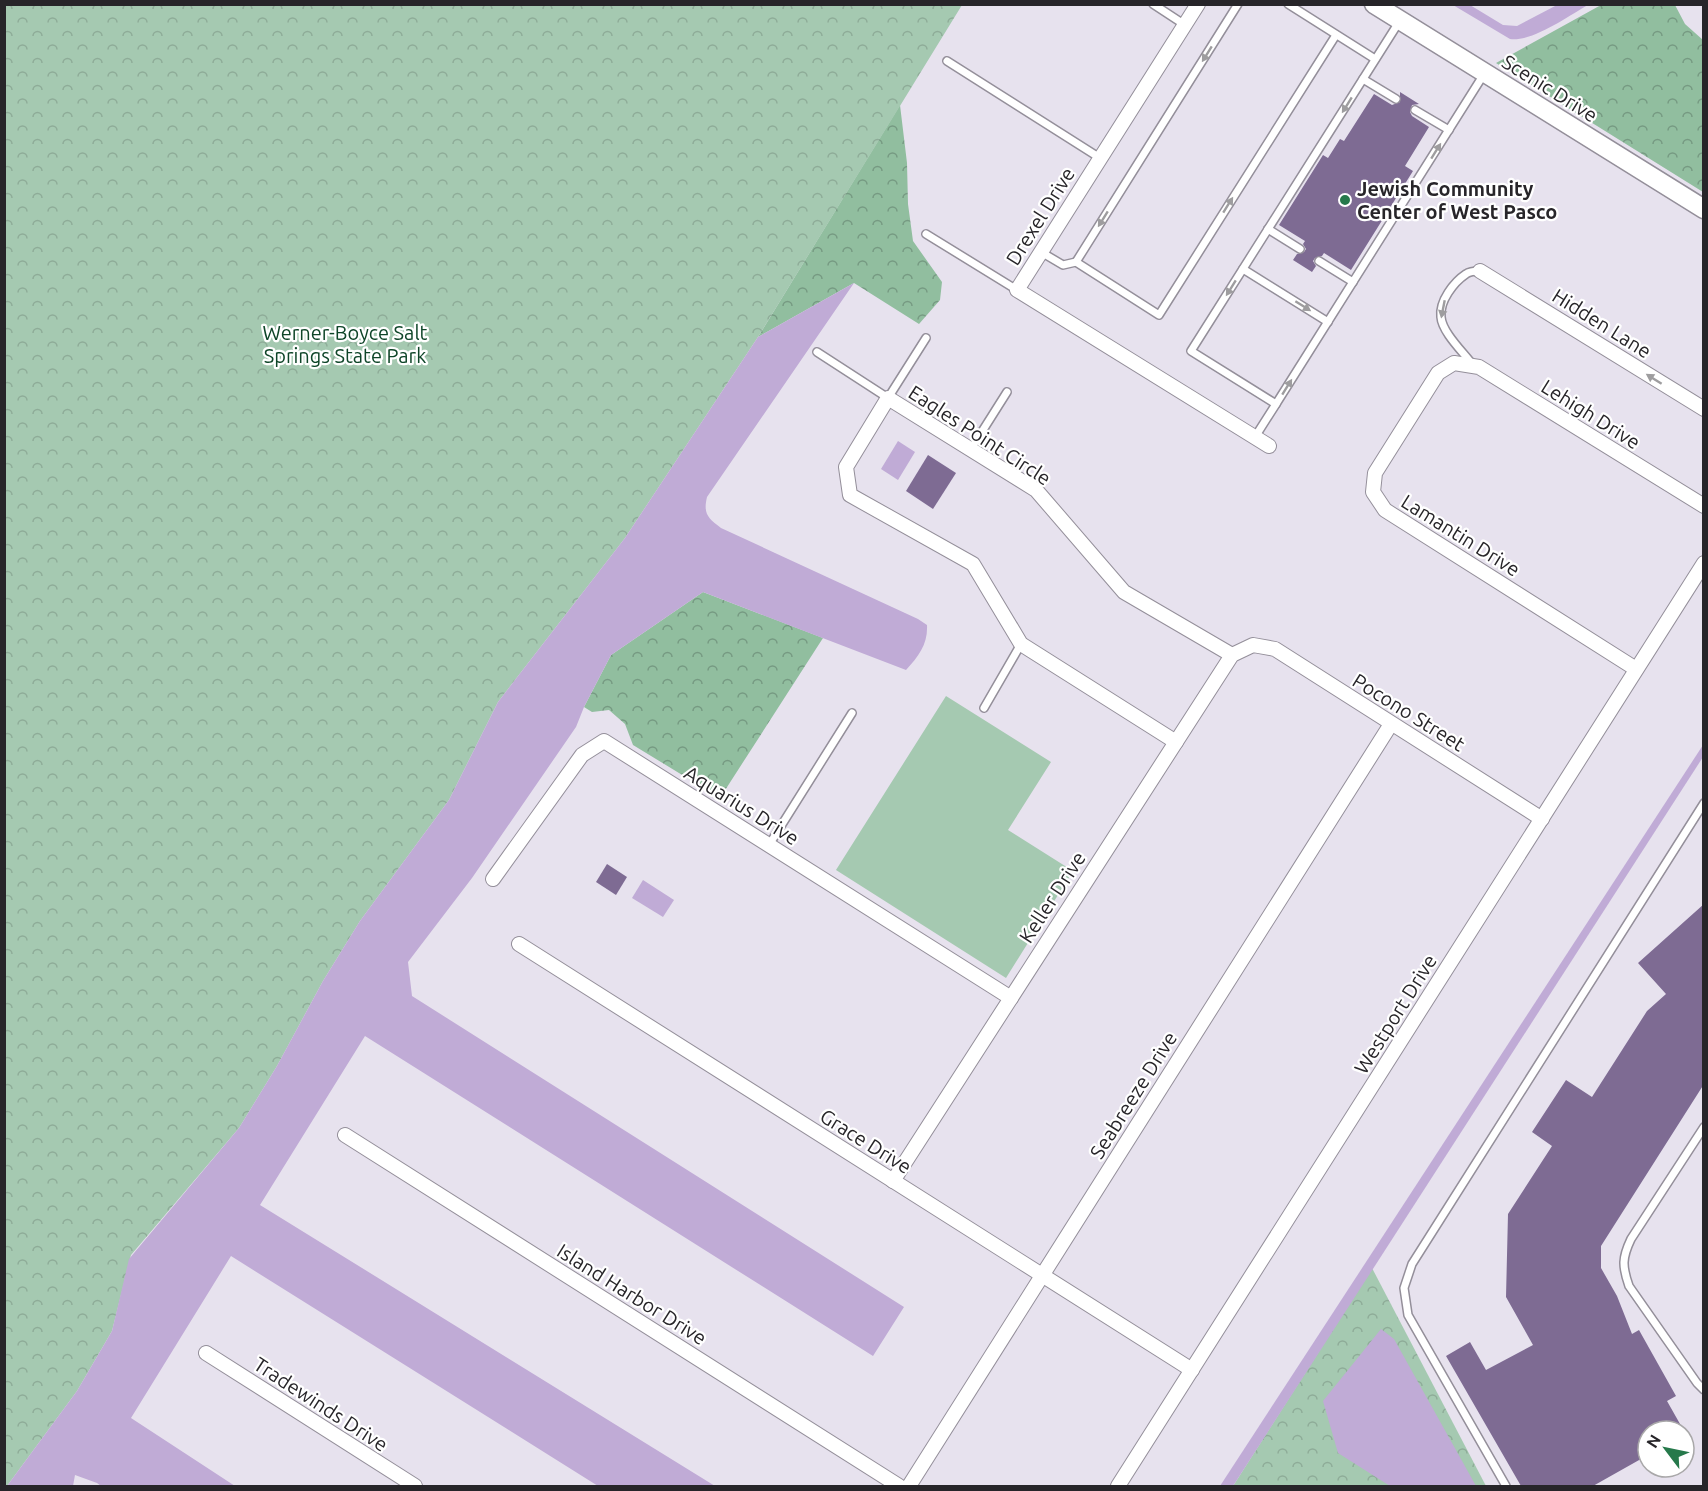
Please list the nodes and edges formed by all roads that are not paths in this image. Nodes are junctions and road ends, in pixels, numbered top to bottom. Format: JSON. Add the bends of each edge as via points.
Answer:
{"nodes":[{"id":1,"x":1153,"y":4,"type":"edge"},
{"id":2,"x":1198,"y":4,"type":"edge"},
{"id":3,"x":1238,"y":4,"type":"edge"},
{"id":4,"x":1288,"y":4,"type":"edge"},
{"id":5,"x":1374,"y":4,"type":"edge"},
{"id":6,"x":1400,"y":20,"type":"junction"},
{"id":7,"x":1185,"y":25,"type":"junction"},
{"id":8,"x":1336,"y":35,"type":"junction"},
{"id":9,"x":1376,"y":59,"type":"junction"},
{"id":10,"x":946,"y":62,"type":"dead end"},
{"id":11,"x":1484,"y":74,"type":"junction"},
{"id":12,"x":1363,"y":80,"type":"junction"},
{"id":13,"x":1396,"y":99,"type":"dead end"},
{"id":14,"x":1415,"y":110,"type":"dead end"},
{"id":15,"x":1449,"y":130,"type":"junction"},
{"id":16,"x":1100,"y":158,"type":"junction"},
{"id":17,"x":1704,"y":209,"type":"edge"},
{"id":18,"x":1268,"y":229,"type":"junction"},
{"id":19,"x":926,"y":234,"type":"dead end"},
{"id":20,"x":1300,"y":249,"type":"dead end"},
{"id":21,"x":1041,"y":252,"type":"junction"},
{"id":22,"x":1319,"y":261,"type":"dead end"},
{"id":23,"x":1076,"y":262,"type":"junction"},
{"id":24,"x":1243,"y":268,"type":"junction"},
{"id":25,"x":1480,"y":271,"type":"joint"},
{"id":26,"x":1353,"y":282,"type":"junction"},
{"id":27,"x":1017,"y":290,"type":"junction"},
{"id":28,"x":1328,"y":322,"type":"junction"},
{"id":29,"x":926,"y":338,"type":"dead end"},
{"id":30,"x":816,"y":352,"type":"dead end"},
{"id":31,"x":1454,"y":363,"type":"joint"},
{"id":32,"x":1473,"y":366,"type":"junction"},
{"id":33,"x":1007,"y":392,"type":"dead end"},
{"id":34,"x":888,"y":398,"type":"junction"},
{"id":35,"x":1276,"y":404,"type":"junction"},
{"id":36,"x":1704,"y":409,"type":"edge"},
{"id":37,"x":1255,"y":437,"type":"junction"},
{"id":38,"x":1269,"y":446,"type":"dead end"},
{"id":39,"x":970,"y":449,"type":"junction"},
{"id":40,"x":1704,"y":506,"type":"edge"},
{"id":41,"x":1704,"y":563,"type":"edge"},
{"id":42,"x":1022,"y":644,"type":"junction"},
{"id":43,"x":1232,"y":655,"type":"junction"},
{"id":44,"x":1636,"y":669,"type":"junction"},
{"id":45,"x":984,"y":708,"type":"dead end"},
{"id":46,"x":852,"y":713,"type":"dead end"},
{"id":47,"x":1391,"y":724,"type":"junction"},
{"id":48,"x":1176,"y":742,"type":"junction"},
{"id":49,"x":1704,"y":803,"type":"edge"},
{"id":50,"x":1542,"y":819,"type":"junction"},
{"id":51,"x":769,"y":845,"type":"junction"},
{"id":52,"x":493,"y":879,"type":"dead end"},
{"id":53,"x":519,"y":944,"type":"dead end"},
{"id":54,"x":1011,"y":998,"type":"junction"},
{"id":55,"x":1704,"y":1127,"type":"edge"},
{"id":56,"x":345,"y":1135,"type":"dead end"},
{"id":57,"x":893,"y":1181,"type":"junction"},
{"id":58,"x":1042,"y":1275,"type":"junction"},
{"id":59,"x":206,"y":1353,"type":"dead end"},
{"id":60,"x":1192,"y":1370,"type":"junction"},
{"id":61,"x":1704,"y":1390,"type":"edge"},
{"id":62,"x":415,"y":1486,"type":"edge"},
{"id":63,"x":899,"y":1486,"type":"edge"},
{"id":64,"x":909,"y":1486,"type":"edge"},
{"id":65,"x":1118,"y":1486,"type":"edge"},
{"id":66,"x":1506,"y":1486,"type":"edge"}],
"edges":[{"from":1,"to":7,"type":"lane"},
{"from":2,"to":7,"type":"street","name":"Drexel Drive"},
{"from":3,"to":23,"type":"lane","one_way":true},
{"from":4,"to":8,"type":"lane"},
{"from":5,"to":6,"type":"street","name":"Scenic Drive"},
{"from":6,"to":9,"type":"lane"},
{"from":6,"to":11,"type":"street","name":"Scenic Drive"},
{"from":7,"to":16,"type":"street","name":"Drexel Drive"},
{"from":8,"to":9,"type":"lane"},
{"from":23,"to":8,"type":"lane","one_way":true,"via":[[1159,315]]},
{"from":9,"to":12,"type":"lane"},
{"from":10,"to":16,"type":"lane"},
{"from":11,"to":15,"type":"lane"},
{"from":11,"to":17,"type":"street","name":"Scenic Drive"},
{"from":12,"to":13,"type":"lane"},
{"from":12,"to":18,"type":"lane","one_way":true},
{"from":14,"to":15,"type":"lane"},
{"from":26,"to":15,"type":"lane","one_way":true},
{"from":16,"to":21,"type":"street","name":"Drexel Drive"},
{"from":18,"to":20,"type":"lane"},
{"from":18,"to":24,"type":"lane"},
{"from":19,"to":27,"type":"lane"},
{"from":21,"to":23,"type":"lane","via":[[1063,265]]},
{"from":21,"to":27,"type":"street","name":"Drexel Drive"},
{"from":22,"to":26,"type":"lane"},
{"from":24,"to":28,"type":"lane","one_way":true},
{"from":24,"to":35,"type":"lane","one_way":true,"via":[[1191,351]]},
{"from":25,"to":32,"type":"lane","one_way":true,"via":[[1468,273],[1450,289],[1440,318]]},
{"from":36,"to":25,"type":"street","name":"Hidden Lane","one_way":true},
{"from":26,"to":28,"type":"lane"},
{"from":27,"to":37,"type":"street","name":"Drexel Drive"},
{"from":35,"to":28,"type":"lane","one_way":true},
{"from":29,"to":34,"type":"lane"},
{"from":30,"to":34,"type":"lane"},
{"from":31,"to":32,"type":"street","name":"Lehigh Drive"},
{"from":31,"to":44,"type":"street","name":"Lamantin Drive","via":[[1438,373],[1375,473],[1373,492],[1385,510]]},
{"from":32,"to":40,"type":"street","name":"Lehigh Drive"},
{"from":33,"to":39,"type":"lane"},
{"from":34,"to":39,"type":"street","name":"Eagles Point Circle"},
{"from":34,"to":42,"type":"street","name":"Eagles Point Circle","via":[[846,467],[850,495],[973,564]]},
{"from":35,"to":37,"type":"lane"},
{"from":37,"to":38,"type":"street","name":"Drexel Drive"},
{"from":39,"to":43,"type":"street","name":"Eagles Point Circle","via":[[1036,490],[1124,592]]},
{"from":41,"to":44,"type":"street","name":"Westport Drive"},
{"from":42,"to":45,"type":"lane"},
{"from":42,"to":48,"type":"street","name":"Eagles Point Circle"},
{"from":43,"to":47,"type":"street","name":"Pocono Street","via":[[1253,645],[1275,649]]},
{"from":43,"to":48,"type":"street","name":"Keller Drive"},
{"from":44,"to":50,"type":"street","name":"Westport Drive"},
{"from":46,"to":51,"type":"lane"},
{"from":47,"to":50,"type":"street","name":"Pocono Street"},
{"from":47,"to":58,"type":"street","name":"Seabreeze Drive"},
{"from":48,"to":54,"type":"street","name":"Keller Drive"},
{"from":49,"to":66,"type":"lane","via":[[1412,1264],[1404,1288],[1408,1315]]},
{"from":50,"to":60,"type":"street","name":"Westport Drive"},
{"from":51,"to":52,"type":"street","name":"Aquarius Drive","via":[[604,741],[582,755]]},
{"from":51,"to":54,"type":"street","name":"Aquarius Drive"},
{"from":53,"to":57,"type":"street","name":"Grace Drive"},
{"from":54,"to":57,"type":"street","name":"Keller Drive"},
{"from":55,"to":61,"type":"lane","via":[[1631,1239],[1623,1259],[1629,1286]]},
{"from":56,"to":63,"type":"street","name":"Island Harbor Drive"},
{"from":57,"to":58,"type":"street","name":"Grace Drive"},
{"from":58,"to":60,"type":"street","name":"Grace Drive"},
{"from":58,"to":64,"type":"street","name":"Seabreeze Drive"},
{"from":59,"to":62,"type":"street","name":"Tradewinds Drive"},
{"from":60,"to":65,"type":"street","name":"Westport Drive"}]}
